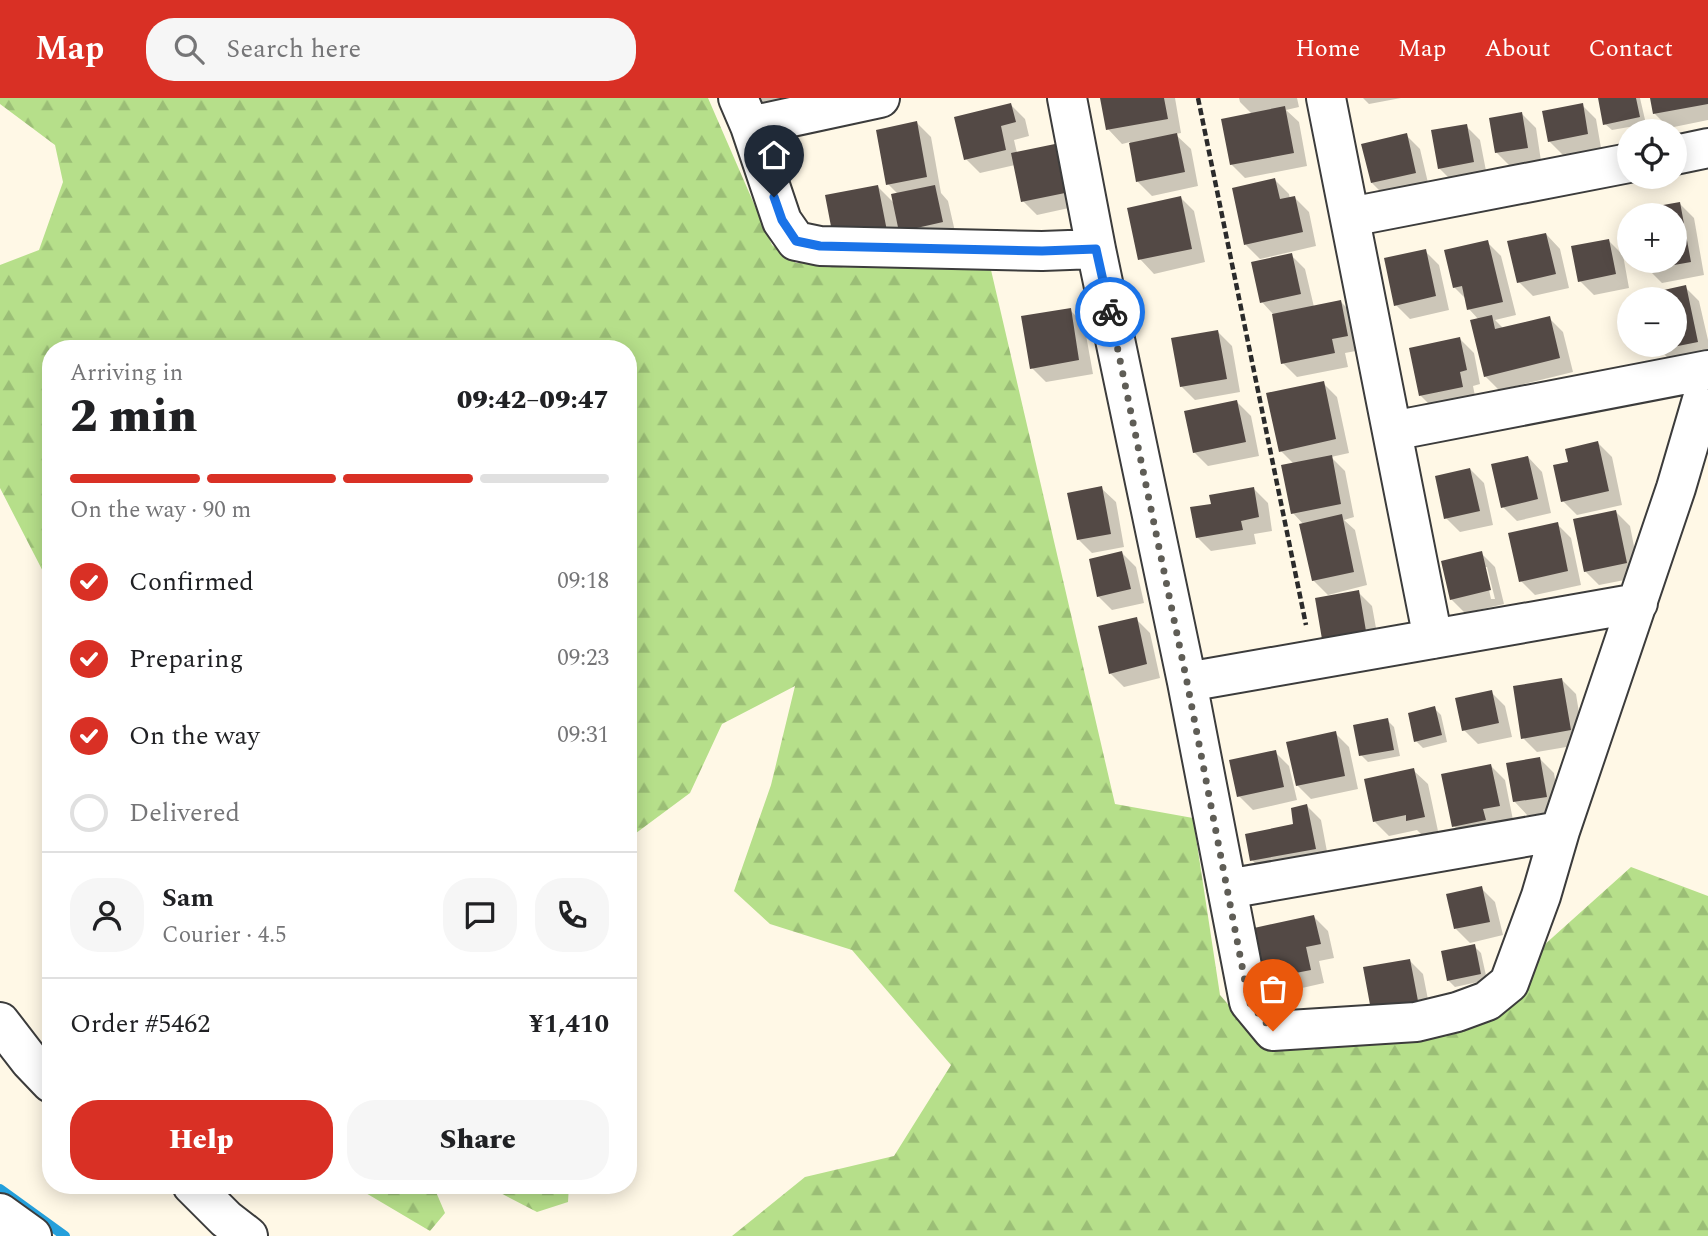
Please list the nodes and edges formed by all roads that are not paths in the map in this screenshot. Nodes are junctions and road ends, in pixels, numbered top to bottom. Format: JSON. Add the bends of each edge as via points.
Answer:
{"nodes":[{"id":1,"x":880,"y":98,"type":"edge"},
{"id":2,"x":1067,"y":98,"type":"edge"},
{"id":3,"x":1326,"y":98,"type":"edge"},
{"id":4,"x":744,"y":112,"type":"edge"},
{"id":5,"x":1708,"y":148,"type":"edge"},
{"id":6,"x":1687,"y":152,"type":"edge"},
{"id":7,"x":1617,"y":165,"type":"edge"},
{"id":8,"x":1350,"y":218,"type":"junction"},
{"id":9,"x":1096,"y":249,"type":"junction"},
{"id":10,"x":1708,"y":370,"type":"edge"},
{"id":11,"x":1708,"y":379,"type":"edge"},
{"id":12,"x":1392,"y":431,"type":"junction"},
{"id":13,"x":1638,"y":603,"type":"junction"},
{"id":14,"x":1433,"y":639,"type":"junction"},
{"id":15,"x":1187,"y":682,"type":"junction"},
{"id":16,"x":1560,"y":831,"type":"junction"},
{"id":17,"x":1227,"y":889,"type":"junction"},
{"id":18,"x":0,"y":1022,"type":"edge"},
{"id":19,"x":42,"y":1074,"type":"edge"},
{"id":20,"x":201,"y":1194,"type":"edge"},
{"id":21,"x":0,"y":1213,"type":"edge"},
{"id":22,"x":32,"y":1236,"type":"edge"},
{"id":23,"x":248,"y":1236,"type":"edge"}],
"edges":[{"from":1,"to":4,"type":"street"},
{"from":2,"to":9,"type":"street"},
{"from":3,"to":8,"type":"street"},
{"from":4,"to":9,"type":"street","via":[[782,220],[796,241],[820,246]]},
{"from":5,"to":6,"type":"street"},
{"from":7,"to":8,"type":"street"},
{"from":8,"to":12,"type":"street"},
{"from":9,"to":15,"type":"street"},
{"from":10,"to":12,"type":"street"},
{"from":11,"to":13,"type":"street"},
{"from":12,"to":14,"type":"street"},
{"from":13,"to":14,"type":"street"},
{"from":13,"to":16,"type":"street"},
{"from":14,"to":15,"type":"street"},
{"from":15,"to":17,"type":"street"},
{"from":16,"to":17,"type":"street"},
{"from":16,"to":17,"type":"street","via":[[1509,983],[1487,1001],[1416,1021],[1273,1031],[1249,1002]]},
{"from":18,"to":19,"type":"street"},
{"from":20,"to":23,"type":"street"},
{"from":21,"to":22,"type":"street"}]}
